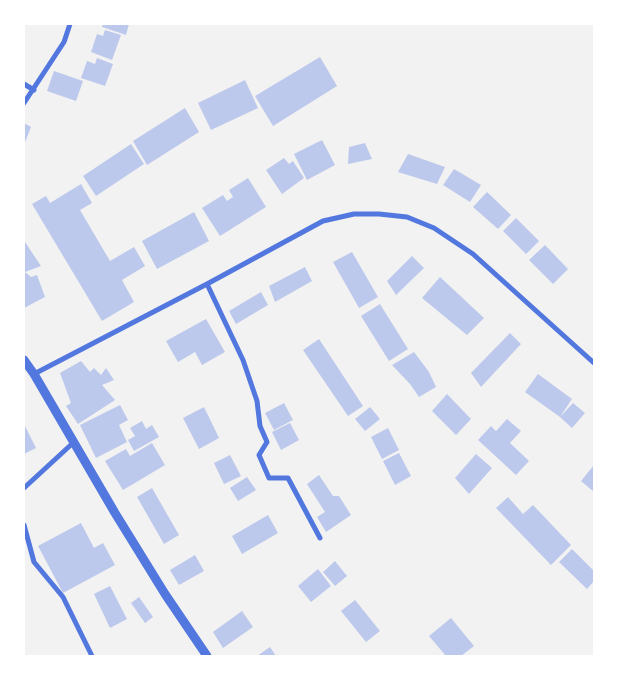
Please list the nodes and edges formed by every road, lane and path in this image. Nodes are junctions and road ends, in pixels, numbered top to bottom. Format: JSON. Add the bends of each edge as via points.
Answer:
{"nodes":[{"id":1,"x":70,"y":24,"type":"edge"},
{"id":2,"x":24,"y":84,"type":"edge"},
{"id":3,"x":34,"y":90,"type":"junction"},
{"id":4,"x":24,"y":103,"type":"edge"},
{"id":5,"x":207,"y":284,"type":"junction"},
{"id":6,"x":24,"y":360,"type":"edge"},
{"id":7,"x":594,"y":362,"type":"edge"},
{"id":8,"x":34,"y":374,"type":"junction"},
{"id":9,"x":74,"y":442,"type":"junction"},
{"id":10,"x":24,"y":488,"type":"edge"},
{"id":11,"x":24,"y":525,"type":"edge"},
{"id":12,"x":320,"y":538,"type":"dead end"},
{"id":13,"x":92,"y":656,"type":"edge"},
{"id":14,"x":207,"y":656,"type":"edge"}],
"edges":[{"from":1,"to":3,"type":"street","via":[[64,42]]},
{"from":2,"to":3,"type":"street"},
{"from":3,"to":4,"type":"street"},
{"from":5,"to":7,"type":"street","via":[[323,221],[354,214],[407,217],[434,228],[473,254]]},
{"from":5,"to":8,"type":"street"},
{"from":5,"to":12,"type":"street","via":[[243,360],[257,401],[260,426],[267,442],[259,454],[269,478],[288,478]]},
{"from":6,"to":8,"type":"street"},
{"from":8,"to":9,"type":"street"},
{"from":9,"to":10,"type":"street"},
{"from":9,"to":14,"type":"street","via":[[165,594]]},
{"from":11,"to":13,"type":"street","via":[[34,562],[63,597]]}]}
